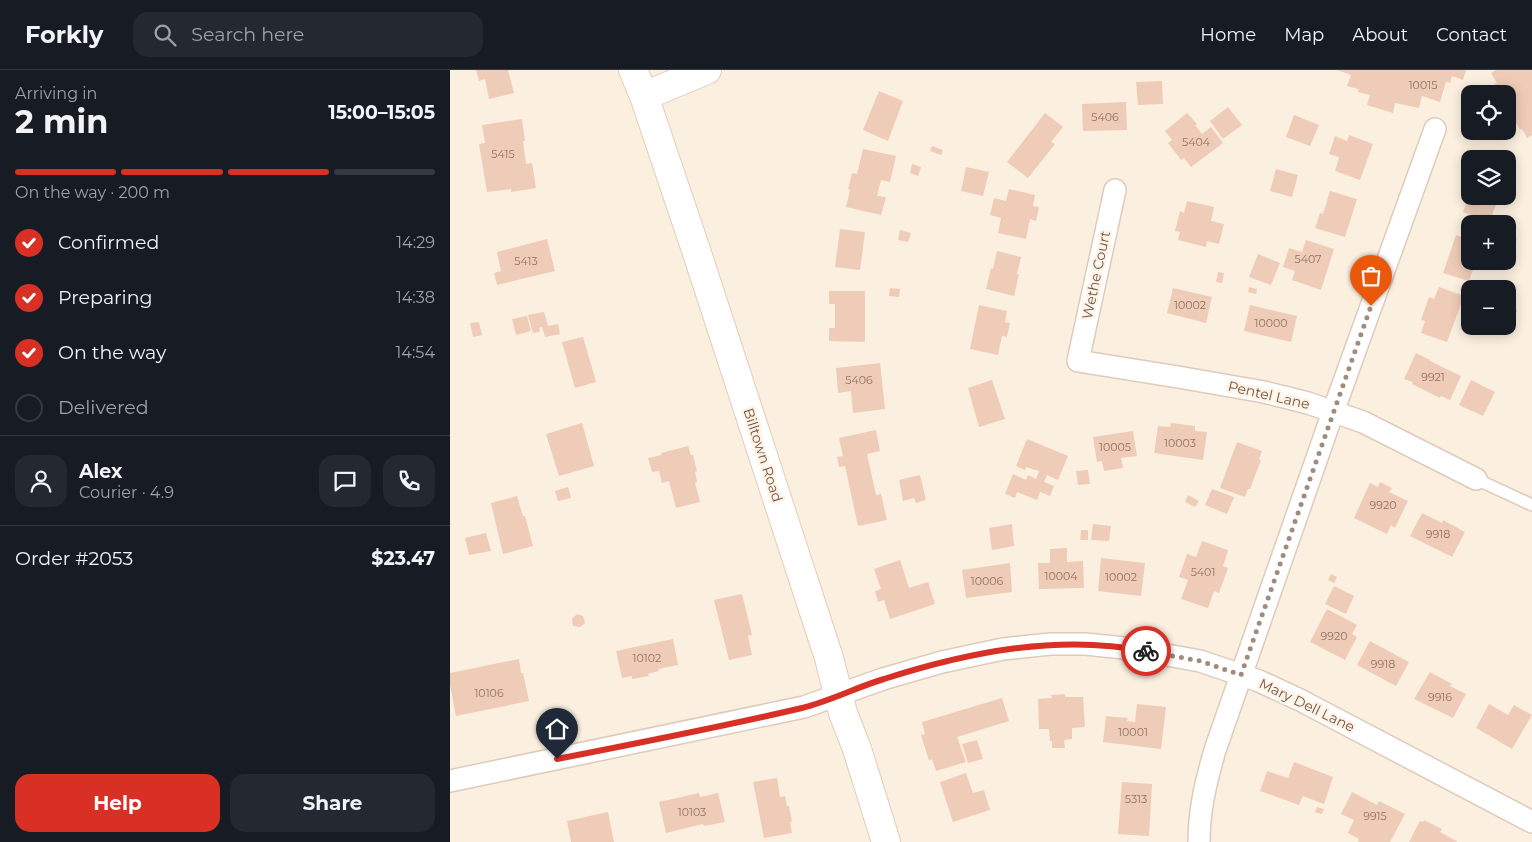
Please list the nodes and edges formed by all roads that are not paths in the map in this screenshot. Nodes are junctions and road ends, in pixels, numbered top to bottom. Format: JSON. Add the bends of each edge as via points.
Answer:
{"nodes":[{"id":1,"x":633,"y":70,"type":"edge"},
{"id":2,"x":707,"y":70,"type":"edge"},
{"id":3,"x":644,"y":96,"type":"junction"},
{"id":4,"x":1435,"y":129,"type":"dead end"},
{"id":5,"x":1115,"y":190,"type":"dead end"},
{"id":6,"x":1078,"y":361,"type":"joint"},
{"id":7,"x":1332,"y":412,"type":"junction"},
{"id":8,"x":1476,"y":479,"type":"joint"},
{"id":9,"x":1532,"y":505,"type":"edge"},
{"id":10,"x":1241,"y":675,"type":"junction"},
{"id":11,"x":839,"y":696,"type":"junction"},
{"id":12,"x":450,"y":781,"type":"edge"},
{"id":13,"x":1532,"y":822,"type":"edge"},
{"id":14,"x":886,"y":842,"type":"edge"},
{"id":15,"x":1199,"y":842,"type":"edge"}],
"edges":[{"from":1,"to":3,"type":"main road","name":"Billtown Road"},
{"from":2,"to":3,"type":"main road"},
{"from":3,"to":11,"type":"main road","name":"Billtown Road","via":[[703,269]]},
{"from":4,"to":7,"type":"street"},
{"from":5,"to":6,"type":"street","name":"Wethe Court"},
{"from":6,"to":7,"type":"street","name":"Pentel Lane","via":[[1264,392]]},
{"from":7,"to":8,"type":"street","name":"Pentel Lane","via":[[1364,422]]},
{"from":7,"to":10,"type":"street"},
{"from":8,"to":9,"type":"lane"},
{"from":10,"to":11,"type":"street","name":"Mary Dell Lane","via":[[1200,661],[1134,649],[1050,644],[942,662]]},
{"from":10,"to":13,"type":"street","name":"Mary Dell Lane","via":[[1300,700]]},
{"from":10,"to":15,"type":"street","via":[[1202,794]]},
{"from":11,"to":12,"type":"street","name":"Mary Dell Lane","via":[[804,707]]},
{"from":11,"to":14,"type":"main road","name":"Billtown Road"}]}
